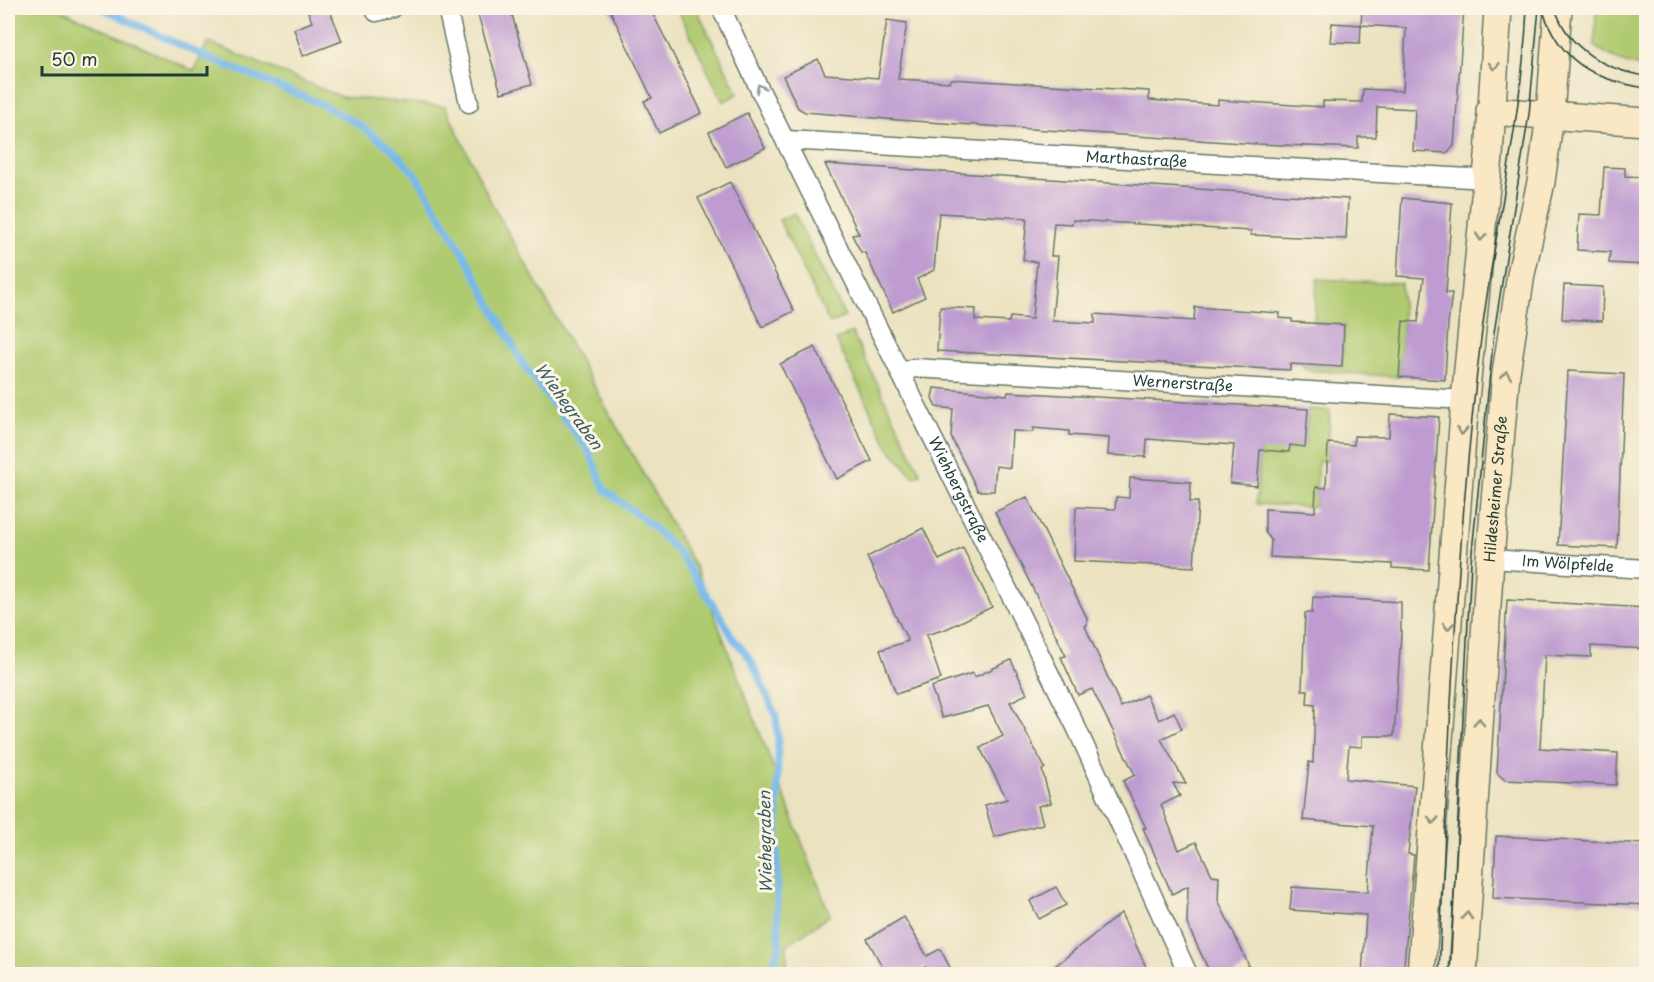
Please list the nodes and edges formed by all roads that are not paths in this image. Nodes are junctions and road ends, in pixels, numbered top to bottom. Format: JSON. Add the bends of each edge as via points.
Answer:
{"nodes":[{"id":1,"x":377,"y":8,"type":"edge"},
{"id":2,"x":393,"y":8,"type":"edge"},
{"id":3,"x":447,"y":8,"type":"edge"},
{"id":4,"x":721,"y":8,"type":"edge"},
{"id":5,"x":1498,"y":8,"type":"edge"},
{"id":6,"x":1558,"y":8,"type":"edge"},
{"id":7,"x":469,"y":103,"type":"dead end"},
{"id":8,"x":1490,"y":111,"type":"junction"},
{"id":9,"x":1550,"y":116,"type":"junction"},
{"id":10,"x":1647,"y":122,"type":"edge"},
{"id":11,"x":786,"y":140,"type":"junction"},
{"id":12,"x":1487,"y":179,"type":"junction"},
{"id":13,"x":900,"y":373,"type":"junction"},
{"id":14,"x":1465,"y":400,"type":"junction"},
{"id":15,"x":1490,"y":559,"type":"junction"},
{"id":16,"x":1647,"y":569,"type":"edge"},
{"id":17,"x":1188,"y":975,"type":"edge"},
{"id":18,"x":1421,"y":975,"type":"edge"},
{"id":19,"x":1464,"y":975,"type":"edge"}],
"edges":[{"from":1,"to":2,"type":"street","via":[[376,12]]},
{"from":3,"to":7,"type":"street"},
{"from":11,"to":4,"type":"street","name":"Wiehbergstraße","one_way":true},
{"from":5,"to":8,"type":"main road","one_way":true},
{"from":6,"to":9,"type":"main road","name":"Hildesheimer Straße"},
{"from":8,"to":9,"type":"main road"},
{"from":8,"to":12,"type":"main road"},
{"from":9,"to":10,"type":"main road"},
{"from":15,"to":9,"type":"main road","name":"Hildesheimer Straße","one_way":true,"via":[[1506,374]]},
{"from":11,"to":12,"type":"street","name":"Marthastraße"},
{"from":11,"to":13,"type":"street","name":"Wiehbergstraße"},
{"from":12,"to":14,"type":"main road","one_way":true},
{"from":13,"to":14,"type":"street","name":"Wernerstraße","via":[[914,368]]},
{"from":13,"to":17,"type":"street","name":"Wiehbergstraße","via":[[1077,729]]},
{"from":14,"to":18,"type":"main road","one_way":true},
{"from":15,"to":16,"type":"street","name":"Im Wölpfelde"},
{"from":19,"to":15,"type":"main road","name":"Hildesheimer Straße","one_way":true}]}
